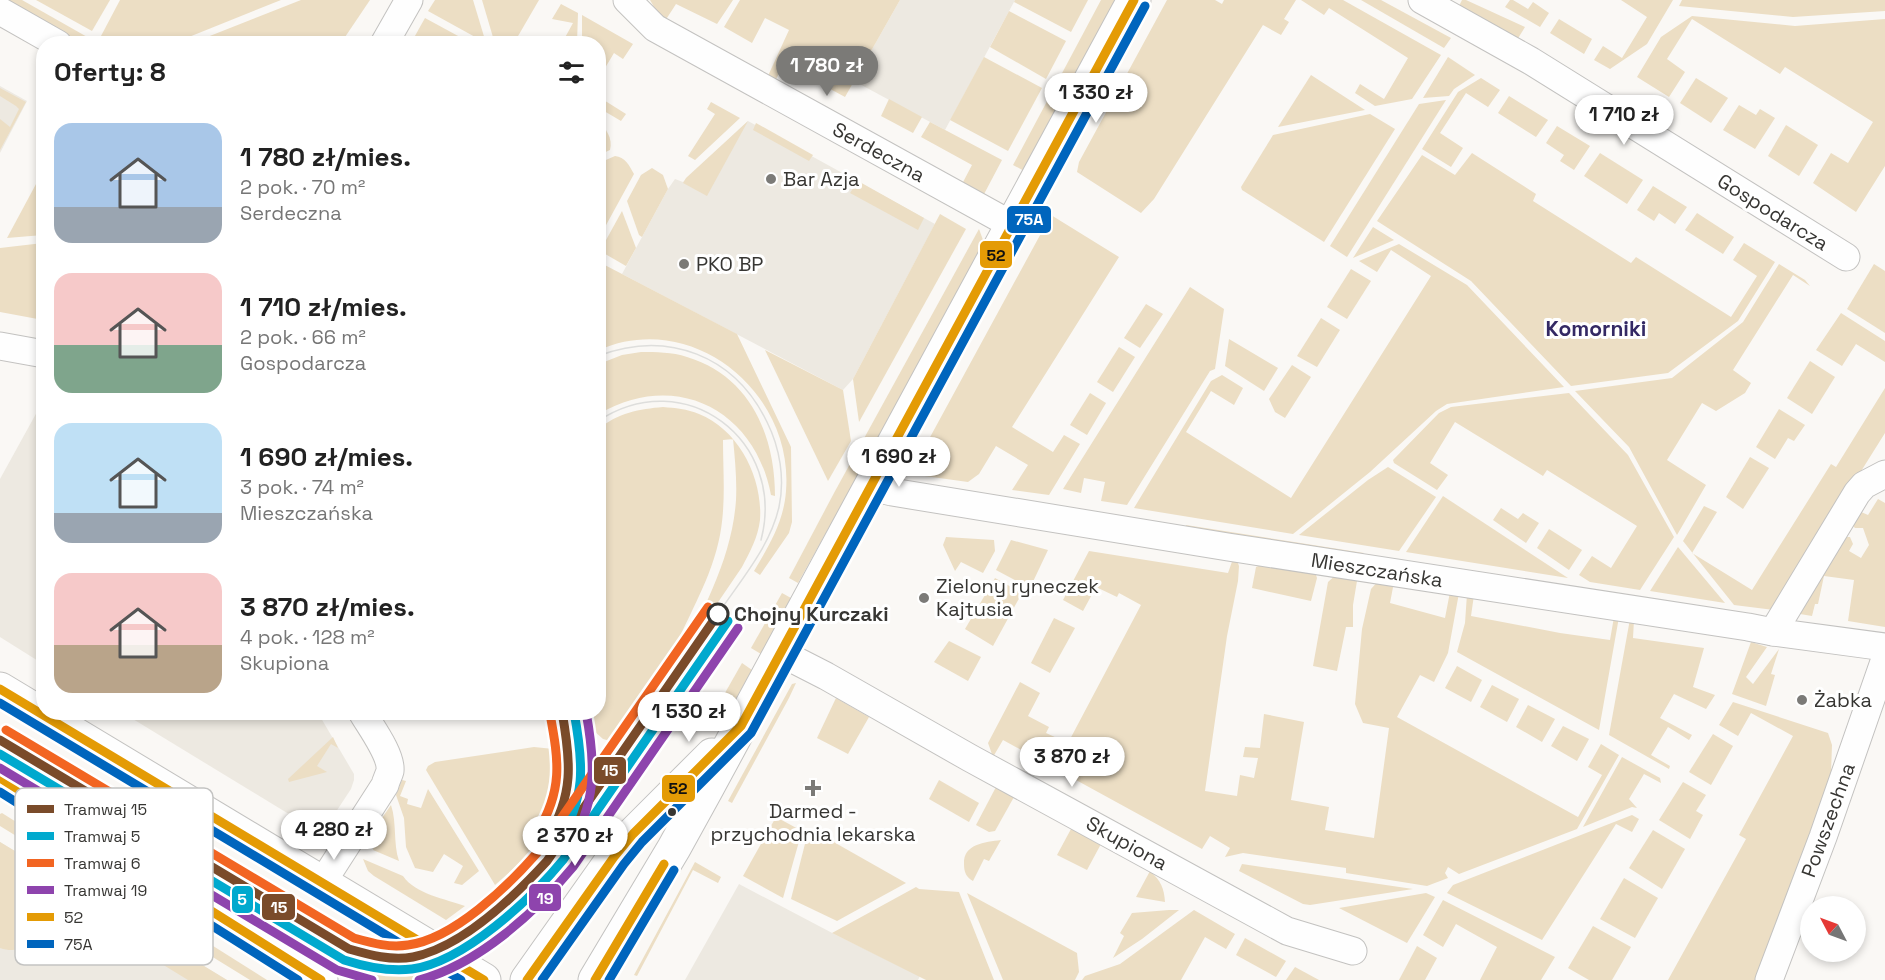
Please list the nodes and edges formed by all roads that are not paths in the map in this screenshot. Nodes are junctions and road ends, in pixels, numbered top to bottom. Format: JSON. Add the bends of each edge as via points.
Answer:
{"nodes":[{"id":1,"x":409,"y":0,"type":"edge"},
{"id":2,"x":627,"y":0,"type":"edge"},
{"id":3,"x":1134,"y":0,"type":"edge"},
{"id":4,"x":1422,"y":0,"type":"edge"},
{"id":5,"x":0,"y":11,"type":"edge"},
{"id":6,"x":44,"y":36,"type":"edge"},
{"id":7,"x":389,"y":36,"type":"edge"},
{"id":8,"x":1012,"y":225,"type":"junction"},
{"id":9,"x":1846,"y":257,"type":"dead end"},
{"id":10,"x":0,"y":346,"type":"edge"},
{"id":11,"x":36,"y":353,"type":"edge"},
{"id":12,"x":1885,"y":474,"type":"edge"},
{"id":13,"x":871,"y":487,"type":"junction"},
{"id":14,"x":1773,"y":632,"type":"junction"},
{"id":15,"x":1885,"y":647,"type":"edge"},
{"id":16,"x":781,"y":653,"type":"junction"},
{"id":17,"x":1885,"y":659,"type":"edge"},
{"id":18,"x":0,"y":689,"type":"edge"},
{"id":19,"x":36,"y":711,"type":"edge"},
{"id":20,"x":51,"y":720,"type":"edge"},
{"id":21,"x":366,"y":720,"type":"edge"},
{"id":22,"x":741,"y":726,"type":"junction"},
{"id":23,"x":0,"y":778,"type":"edge"},
{"id":24,"x":16,"y":788,"type":"edge"},
{"id":25,"x":164,"y":788,"type":"edge"},
{"id":26,"x":213,"y":817,"type":"edge"},
{"id":27,"x":322,"y":883,"type":"junction"},
{"id":28,"x":213,"y":912,"type":"edge"},
{"id":29,"x":1353,"y":951,"type":"dead end"},
{"id":30,"x":321,"y":980,"type":"edge"},
{"id":31,"x":484,"y":980,"type":"edge"},
{"id":32,"x":527,"y":980,"type":"edge"},
{"id":33,"x":595,"y":980,"type":"edge"},
{"id":34,"x":1769,"y":980,"type":"edge"}],
"edges":[{"from":1,"to":7,"type":"street"},
{"from":2,"to":8,"type":"street","name":"Serdeczna","via":[[655,28]]},
{"from":3,"to":8,"type":"street"},
{"from":4,"to":9,"type":"street","name":"Gospodarcza","via":[[1531,61]]},
{"from":5,"to":6,"type":"street"},
{"from":8,"to":13,"type":"street"},
{"from":10,"to":11,"type":"street"},
{"from":12,"to":14,"type":"street","via":[[1857,493]]},
{"from":13,"to":14,"type":"street","name":"Mieszczańska"},
{"from":13,"to":16,"type":"street"},
{"from":14,"to":15,"type":"street","name":"Mieszczańska"},
{"from":16,"to":22,"type":"street"},
{"from":16,"to":29,"type":"street","name":"Skupiona","via":[[1287,931]]},
{"from":17,"to":34,"type":"street","name":"Powszechna"},
{"from":18,"to":19,"type":"street"},
{"from":20,"to":25,"type":"street"},
{"from":21,"to":27,"type":"street","via":[[386,755],[390,772]]},
{"from":22,"to":32,"type":"street","via":[[633,834]]},
{"from":22,"to":33,"type":"street"},
{"from":23,"to":24,"type":"street"},
{"from":26,"to":27,"type":"street"},
{"from":27,"to":31,"type":"street"},
{"from":28,"to":30,"type":"street"}]}
